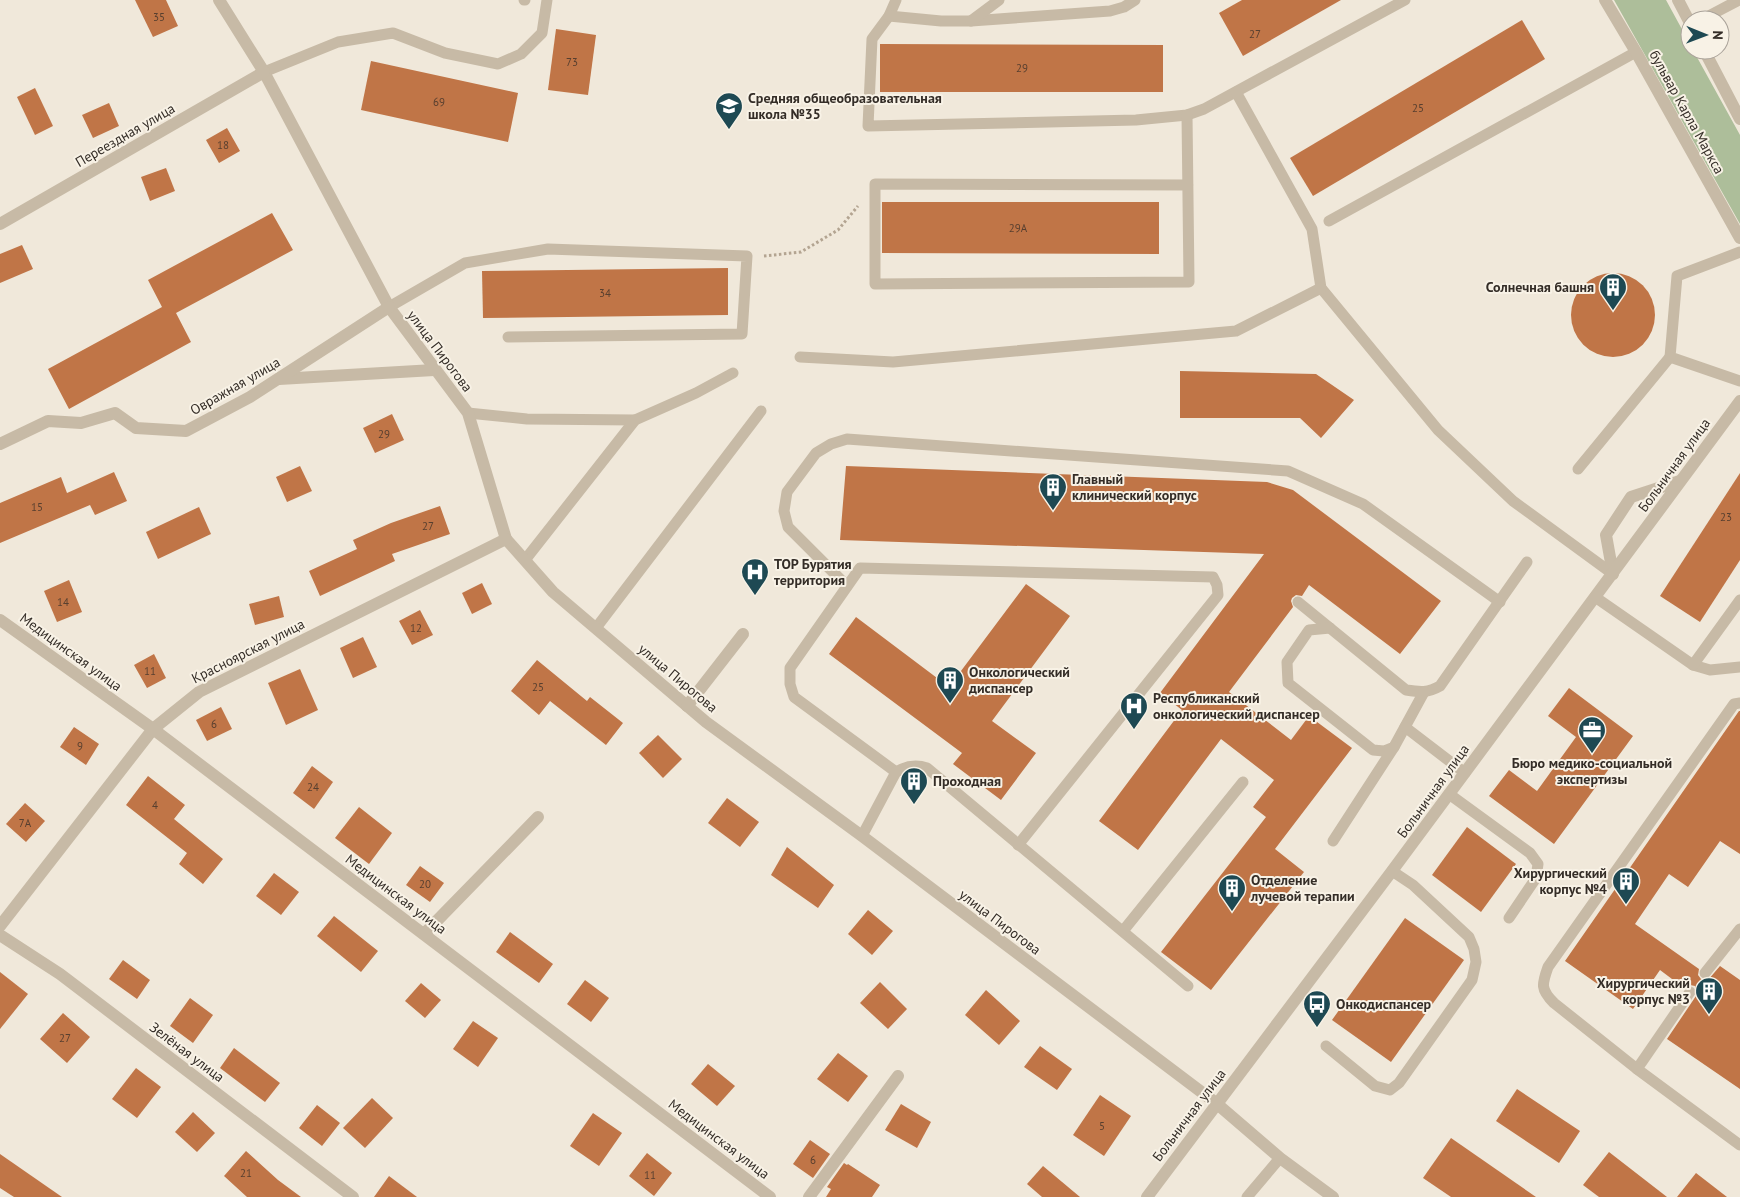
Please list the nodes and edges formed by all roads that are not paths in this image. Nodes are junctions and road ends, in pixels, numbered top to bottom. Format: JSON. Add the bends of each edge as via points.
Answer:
{"nodes":[{"id":1,"x":219,"y":0,"type":"edge"},
{"id":2,"x":547,"y":0,"type":"edge"},
{"id":3,"x":896,"y":0,"type":"edge"},
{"id":4,"x":999,"y":0,"type":"edge"},
{"id":5,"x":1135,"y":0,"type":"edge"},
{"id":6,"x":1406,"y":0,"type":"edge"},
{"id":7,"x":1606,"y":0,"type":"edge"},
{"id":8,"x":1739,"y":0,"type":"edge"},
{"id":9,"x":1118,"y":5,"type":"edge"},
{"id":10,"x":1720,"y":10,"type":"edge"},
{"id":11,"x":889,"y":16,"type":"junction"},
{"id":12,"x":971,"y":21,"type":"junction"},
{"id":13,"x":1636,"y":52,"type":"junction"},
{"id":14,"x":1709,"y":60,"type":"edge"},
{"id":15,"x":264,"y":72,"type":"junction"},
{"id":16,"x":1236,"y":92,"type":"junction"},
{"id":17,"x":1187,"y":115,"type":"junction"},
{"id":18,"x":1740,"y":119,"type":"edge"},
{"id":19,"x":1188,"y":185,"type":"junction"},
{"id":20,"x":1328,"y":221,"type":"dead end"},
{"id":21,"x":0,"y":224,"type":"edge"},
{"id":22,"x":1740,"y":238,"type":"edge"},
{"id":23,"x":1740,"y":252,"type":"edge"},
{"id":24,"x":1321,"y":288,"type":"junction"},
{"id":25,"x":389,"y":307,"type":"junction"},
{"id":26,"x":508,"y":337,"type":"dead end"},
{"id":27,"x":800,"y":357,"type":"dead end"},
{"id":28,"x":1670,"y":357,"type":"junction"},
{"id":29,"x":434,"y":370,"type":"junction"},
{"id":30,"x":734,"y":373,"type":"dead end"},
{"id":31,"x":277,"y":379,"type":"junction"},
{"id":32,"x":1740,"y":381,"type":"edge"},
{"id":33,"x":1740,"y":401,"type":"edge"},
{"id":34,"x":761,"y":411,"type":"dead end"},
{"id":35,"x":468,"y":413,"type":"junction"},
{"id":36,"x":635,"y":420,"type":"junction"},
{"id":37,"x":0,"y":444,"type":"edge"},
{"id":38,"x":1578,"y":469,"type":"dead end"},
{"id":39,"x":1680,"y":481,"type":"junction"},
{"id":40,"x":506,"y":539,"type":"junction"},
{"id":41,"x":525,"y":560,"type":"junction"},
{"id":42,"x":1527,"y":562,"type":"dead end"},
{"id":43,"x":1613,"y":574,"type":"junction"},
{"id":44,"x":847,"y":586,"type":"junction"},
{"id":45,"x":1595,"y":597,"type":"junction"},
{"id":46,"x":1740,"y":600,"type":"edge"},
{"id":47,"x":1298,"y":602,"type":"dead end"},
{"id":48,"x":1500,"y":602,"type":"junction"},
{"id":49,"x":0,"y":620,"type":"edge"},
{"id":50,"x":596,"y":628,"type":"junction"},
{"id":51,"x":1330,"y":628,"type":"junction"},
{"id":52,"x":743,"y":634,"type":"dead end"},
{"id":53,"x":1693,"y":665,"type":"junction"},
{"id":54,"x":1740,"y":668,"type":"edge"},
{"id":55,"x":1424,"y":692,"type":"junction"},
{"id":56,"x":1740,"y":703,"type":"edge"},
{"id":57,"x":687,"y":706,"type":"junction"},
{"id":58,"x":1406,"y":727,"type":"junction"},
{"id":59,"x":153,"y":729,"type":"junction"},
{"id":60,"x":1394,"y":747,"type":"junction"},
{"id":61,"x":896,"y":772,"type":"junction"},
{"id":62,"x":1465,"y":773,"type":"junction"},
{"id":63,"x":1243,"y":782,"type":"dead end"},
{"id":64,"x":1449,"y":794,"type":"junction"},
{"id":65,"x":538,"y":817,"type":"dead end"},
{"id":66,"x":862,"y":836,"type":"junction"},
{"id":67,"x":1333,"y":841,"type":"dead end"},
{"id":68,"x":1018,"y":844,"type":"junction"},
{"id":69,"x":1392,"y":872,"type":"junction"},
{"id":70,"x":1509,"y":918,"type":"dead end"},
{"id":71,"x":0,"y":926,"type":"edge"},
{"id":72,"x":1740,"y":929,"type":"edge"},
{"id":73,"x":1122,"y":931,"type":"junction"},
{"id":74,"x":424,"y":934,"type":"junction"},
{"id":75,"x":0,"y":935,"type":"edge"},
{"id":76,"x":1705,"y":973,"type":"dead end"},
{"id":77,"x":1188,"y":986,"type":"dead end"},
{"id":78,"x":1690,"y":992,"type":"dead end"},
{"id":79,"x":1326,"y":1046,"type":"dead end"},
{"id":80,"x":1637,"y":1069,"type":"junction"},
{"id":81,"x":898,"y":1076,"type":"dead end"},
{"id":82,"x":1216,"y":1103,"type":"junction"},
{"id":83,"x":1740,"y":1145,"type":"edge"},
{"id":84,"x":1280,"y":1158,"type":"junction"},
{"id":85,"x":353,"y":1197,"type":"edge"},
{"id":86,"x":770,"y":1197,"type":"edge"},
{"id":87,"x":809,"y":1197,"type":"edge"},
{"id":88,"x":1147,"y":1197,"type":"edge"},
{"id":89,"x":1247,"y":1197,"type":"edge"},
{"id":90,"x":1333,"y":1197,"type":"edge"}],
"edges":[{"from":1,"to":15,"type":"street","name":"улица Пирогова"},
{"from":2,"to":15,"type":"lane","via":[[542,33],[521,54],[498,64],[445,54],[393,33],[338,42]]},
{"from":3,"to":11,"type":"lane"},
{"from":4,"to":12,"type":"lane"},
{"from":5,"to":9,"type":"lane"},
{"from":6,"to":16,"type":"lane"},
{"from":7,"to":13,"type":"street","name":"бульвар Карла Маркса"},
{"from":8,"to":10,"type":"lane"},
{"from":9,"to":12,"type":"lane","via":[[1110,12]]},
{"from":11,"to":12,"type":"lane"},
{"from":11,"to":17,"type":"lane","via":[[872,39],[868,126],[1136,120]]},
{"from":13,"to":20,"type":"lane"},
{"from":13,"to":22,"type":"street","name":"бульвар Карла Маркса"},
{"from":14,"to":18,"type":"street"},
{"from":15,"to":21,"type":"street","name":"Переездная улица"},
{"from":15,"to":25,"type":"street","name":"улица Пирогова"},
{"from":16,"to":17,"type":"lane"},
{"from":16,"to":24,"type":"lane","via":[[1312,230]]},
{"from":17,"to":19,"type":"lane"},
{"from":19,"to":19,"type":"lane","via":[[1189,282],[875,284],[875,184]]},
{"from":23,"to":28,"type":"lane","via":[[1677,276]]},
{"from":24,"to":27,"type":"lane","via":[[1236,331],[893,362]]},
{"from":24,"to":43,"type":"lane","via":[[1438,430],[1513,502]]},
{"from":25,"to":26,"type":"lane","via":[[465,264],[548,249],[747,256],[742,334]]},
{"from":25,"to":29,"type":"street","name":"улица Пирогова"},
{"from":25,"to":31,"type":"street","name":"Овражная улица"},
{"from":28,"to":32,"type":"lane"},
{"from":28,"to":38,"type":"lane"},
{"from":29,"to":31,"type":"street"},
{"from":29,"to":35,"type":"street","name":"улица Пирогова"},
{"from":30,"to":36,"type":"lane"},
{"from":31,"to":37,"type":"street","name":"Овражная улица","via":[[186,431],[136,428],[115,413],[81,423],[48,421]]},
{"from":33,"to":39,"type":"street","name":"Больничная улица"},
{"from":34,"to":50,"type":"lane"},
{"from":35,"to":36,"type":"lane","via":[[527,419]]},
{"from":35,"to":40,"type":"street","name":"улица Пирогова"},
{"from":36,"to":41,"type":"lane"},
{"from":39,"to":43,"type":"street","name":"Больничная улица"},
{"from":39,"to":43,"type":"street","via":[[1631,497],[1606,535]]},
{"from":40,"to":41,"type":"street","name":"улица Пирогова"},
{"from":40,"to":59,"type":"street","name":"Красноярская улица","via":[[199,692]]},
{"from":41,"to":50,"type":"street","name":"улица Пирогова","via":[[553,592]]},
{"from":42,"to":48,"type":"lane"},
{"from":43,"to":45,"type":"street","name":"Больничная улица"},
{"from":44,"to":48,"type":"lane","via":[[788,527],[784,510],[787,492],[816,453],[846,439],[1288,471],[1363,504]]},
{"from":44,"to":61,"type":"lane","via":[[790,668],[790,684],[794,697]]},
{"from":44,"to":68,"type":"lane","via":[[860,568],[1213,577],[1218,595]]},
{"from":45,"to":53,"type":"lane"},
{"from":45,"to":62,"type":"street","name":"Больничная улица"},
{"from":46,"to":53,"type":"lane"},
{"from":47,"to":51,"type":"lane"},
{"from":48,"to":55,"type":"lane","via":[[1440,686]]},
{"from":49,"to":59,"type":"street","name":"Медицинская улица"},
{"from":50,"to":57,"type":"street","name":"улица Пирогова"},
{"from":51,"to":55,"type":"lane","via":[[1406,690]]},
{"from":51,"to":60,"type":"lane","via":[[1309,630],[1287,662],[1288,683],[1372,750],[1384,751]]},
{"from":52,"to":57,"type":"street"},
{"from":53,"to":54,"type":"lane","via":[[1710,670]]},
{"from":55,"to":58,"type":"lane"},
{"from":56,"to":80,"type":"lane","via":[[1734,704],[1564,943],[1548,966],[1543,980],[1545,994],[1554,1003]]},
{"from":57,"to":66,"type":"street","name":"улица Пирогова"},
{"from":58,"to":60,"type":"lane"},
{"from":58,"to":62,"type":"lane"},
{"from":59,"to":71,"type":"street","name":"Красноярская улица"},
{"from":59,"to":74,"type":"street","name":"Медицинская улица"},
{"from":60,"to":67,"type":"lane"},
{"from":61,"to":66,"type":"lane"},
{"from":61,"to":68,"type":"lane","via":[[904,767],[926,768]]},
{"from":62,"to":64,"type":"street","name":"Больничная улица"},
{"from":63,"to":73,"type":"lane"},
{"from":64,"to":69,"type":"street","name":"Больничная улица"},
{"from":64,"to":70,"type":"lane","via":[[1530,853],[1538,864],[1536,878]]},
{"from":65,"to":74,"type":"street"},
{"from":66,"to":82,"type":"street","name":"улица Пирогова"},
{"from":68,"to":73,"type":"lane"},
{"from":69,"to":79,"type":"lane","via":[[1413,885],[1469,936],[1476,962],[1472,980],[1399,1083],[1390,1090],[1375,1086]]},
{"from":69,"to":82,"type":"street","name":"Больничная улица"},
{"from":72,"to":76,"type":"lane"},
{"from":73,"to":77,"type":"lane"},
{"from":74,"to":86,"type":"street","name":"Медицинская улица"},
{"from":75,"to":85,"type":"street","name":"Зелёная улица","via":[[60,974]]},
{"from":78,"to":80,"type":"lane"},
{"from":80,"to":83,"type":"lane"},
{"from":81,"to":87,"type":"street"},
{"from":82,"to":84,"type":"street","name":"улица Пирогова"},
{"from":82,"to":88,"type":"street","name":"Больничная улица"},
{"from":84,"to":89,"type":"lane"},
{"from":84,"to":90,"type":"street","name":"улица Пирогова"}]}
